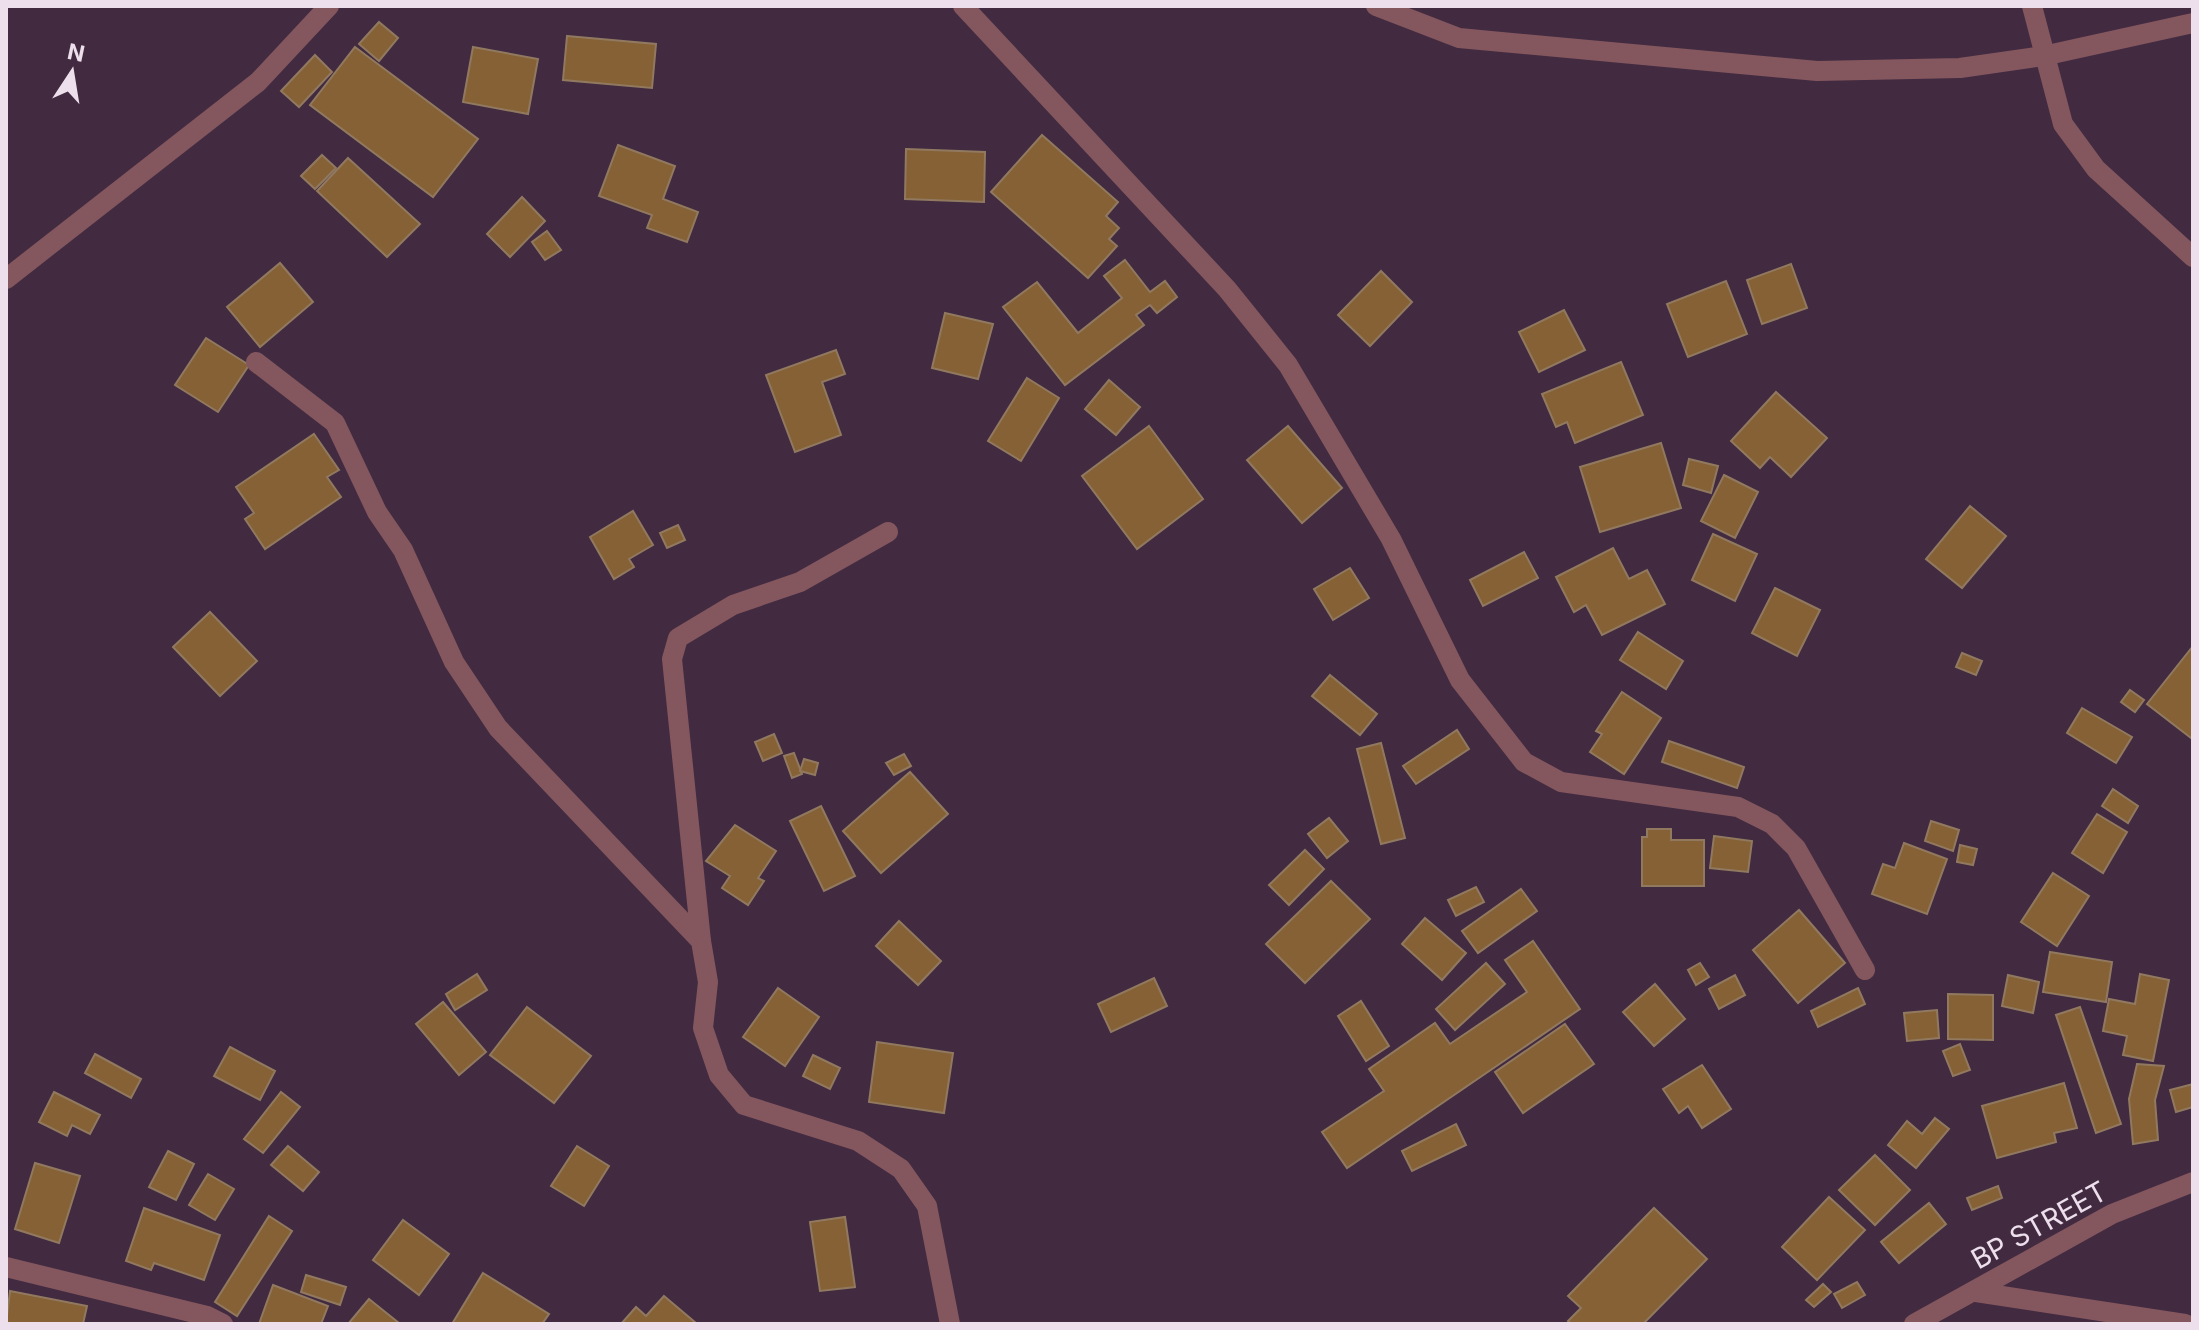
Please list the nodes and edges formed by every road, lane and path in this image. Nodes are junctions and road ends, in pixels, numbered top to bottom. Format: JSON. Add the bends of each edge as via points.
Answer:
{"nodes":[{"id":1,"x":329,"y":6,"type":"edge"},
{"id":2,"x":963,"y":6,"type":"edge"},
{"id":3,"x":1376,"y":6,"type":"edge"},
{"id":4,"x":2032,"y":6,"type":"edge"},
{"id":5,"x":2193,"y":23,"type":"edge"},
{"id":6,"x":2043,"y":56,"type":"junction"},
{"id":7,"x":2193,"y":257,"type":"edge"},
{"id":8,"x":6,"y":279,"type":"edge"},
{"id":9,"x":256,"y":362,"type":"dead end"},
{"id":10,"x":888,"y":532,"type":"dead end"},
{"id":11,"x":701,"y":941,"type":"junction"},
{"id":12,"x":1865,"y":970,"type":"dead end"},
{"id":13,"x":2193,"y":1182,"type":"edge"},
{"id":14,"x":6,"y":1267,"type":"edge"},
{"id":15,"x":1976,"y":1292,"type":"junction"},
{"id":16,"x":223,"y":1324,"type":"edge"},
{"id":17,"x":950,"y":1324,"type":"edge"},
{"id":18,"x":1914,"y":1324,"type":"edge"},
{"id":19,"x":2185,"y":1324,"type":"edge"}],
"edges":[{"from":1,"to":8,"type":"street","via":[[258,82]]},
{"from":2,"to":12,"type":"street","via":[[1227,289],[1288,365],[1391,539],[1460,680],[1524,762],[1561,782],[1738,807],[1772,824],[1796,848]]},
{"from":3,"to":6,"type":"street","via":[[1459,38],[1817,71],[1960,68]]},
{"from":4,"to":6,"type":"street"},
{"from":5,"to":6,"type":"street"},
{"from":6,"to":7,"type":"street","via":[[2063,124],[2096,169]]},
{"from":9,"to":11,"type":"street","via":[[335,423],[377,512],[403,550],[454,662],[498,728]]},
{"from":10,"to":11,"type":"street","via":[[800,582],[733,605],[678,638],[672,659]]},
{"from":11,"to":17,"type":"street","via":[[708,982],[703,1028],[719,1075],[744,1105],[858,1141],[901,1169],[927,1206]]},
{"from":13,"to":15,"type":"street","name":"BP STREET","via":[[2112,1214]]},
{"from":14,"to":16,"type":"street"},
{"from":15,"to":18,"type":"street","name":"BP STREET"},
{"from":15,"to":19,"type":"street"}]}
